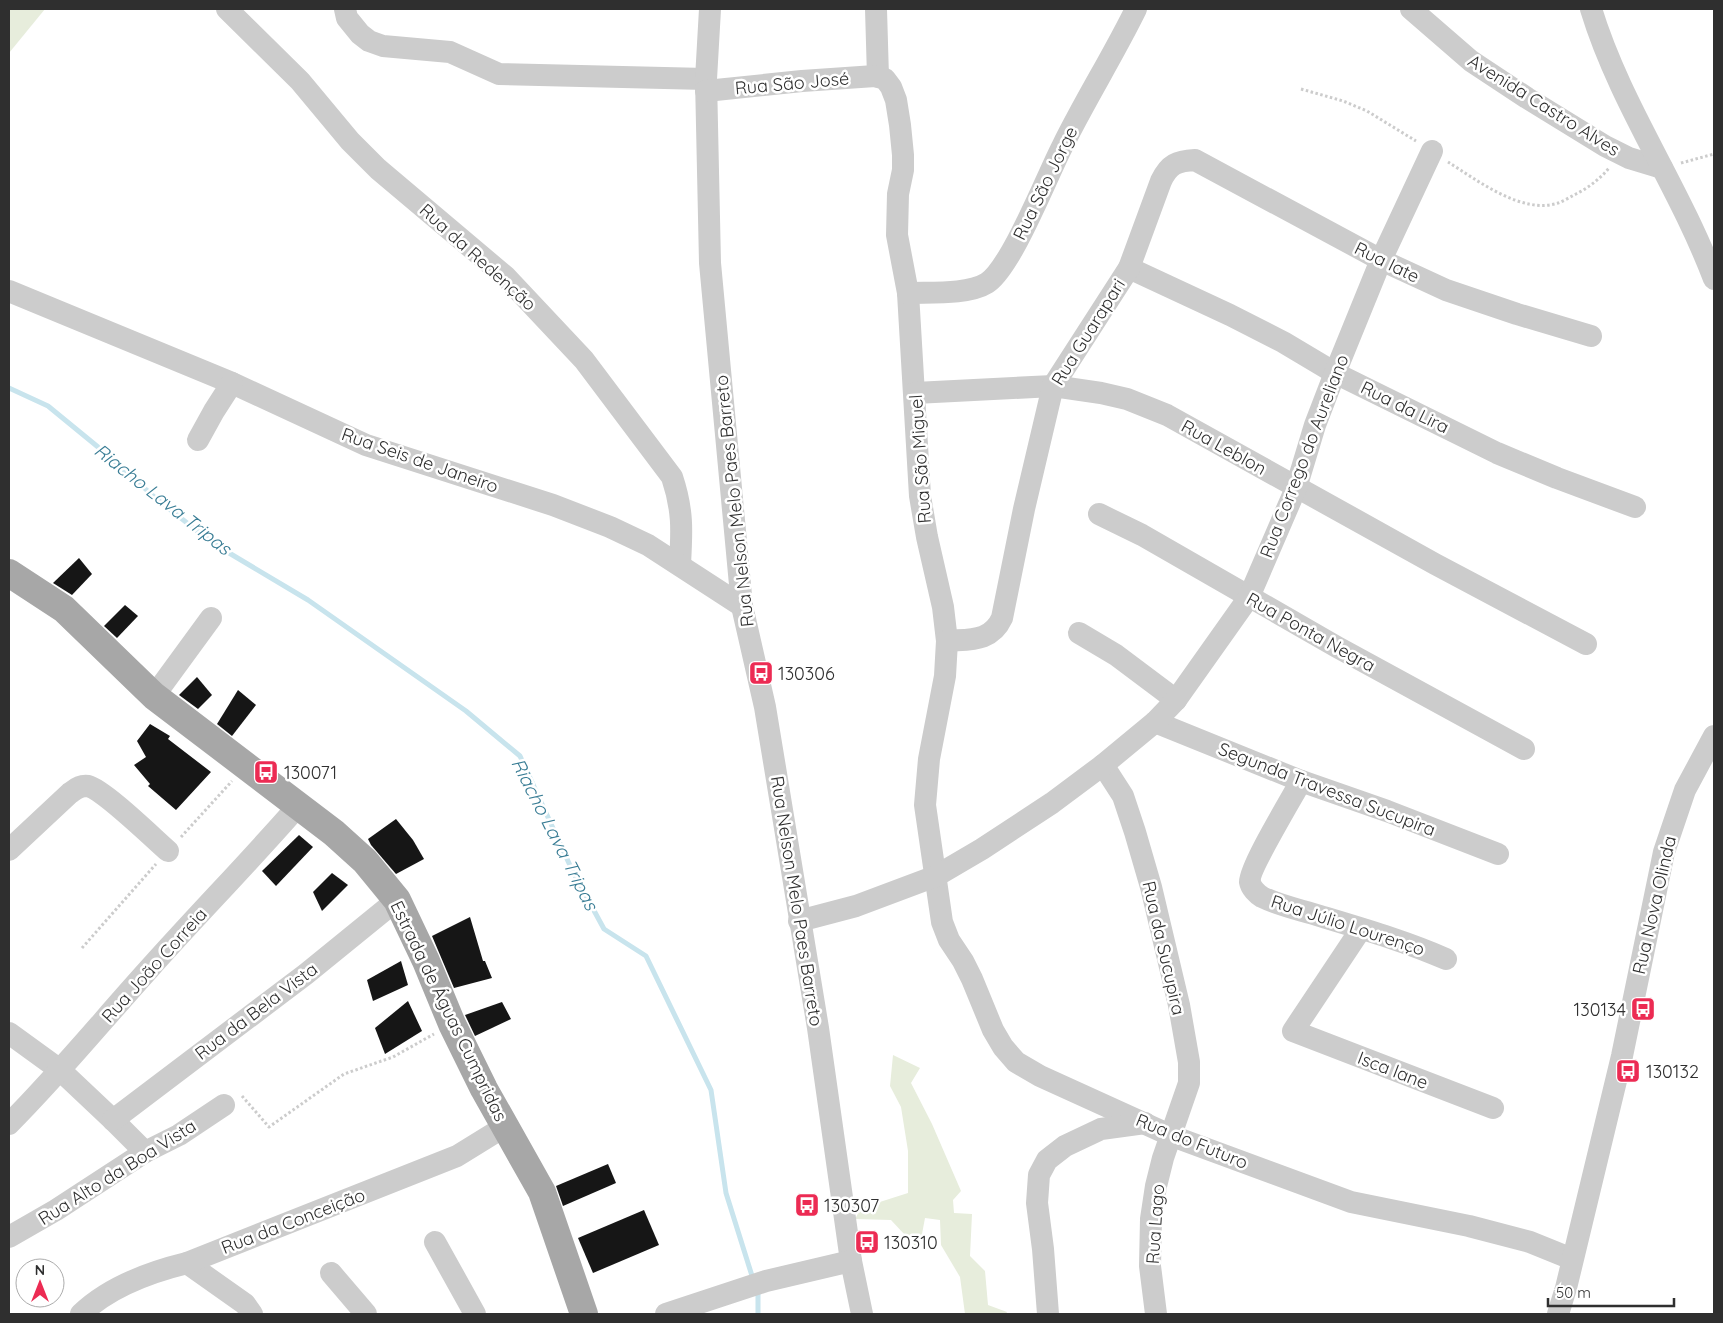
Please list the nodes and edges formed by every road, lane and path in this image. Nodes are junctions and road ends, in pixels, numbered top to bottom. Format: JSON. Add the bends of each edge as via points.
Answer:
{"nodes":[{"id":1,"x":345,"y":9,"type":"edge"},
{"id":2,"x":710,"y":9,"type":"edge"},
{"id":3,"x":876,"y":9,"type":"edge"},
{"id":4,"x":1136,"y":9,"type":"edge"},
{"id":5,"x":1591,"y":9,"type":"edge"},
{"id":6,"x":230,"y":10,"type":"edge"},
{"id":7,"x":1415,"y":10,"type":"edge"},
{"id":8,"x":878,"y":77,"type":"junction"},
{"id":9,"x":706,"y":85,"type":"junction"},
{"id":10,"x":1301,"y":90,"type":"dead end"},
{"id":11,"x":1432,"y":151,"type":"junction"},
{"id":12,"x":1621,"y":154,"type":"junction"},
{"id":13,"x":1714,"y":154,"type":"edge"},
{"id":14,"x":1195,"y":160,"type":"joint"},
{"id":15,"x":1662,"y":168,"type":"junction"},
{"id":16,"x":1381,"y":260,"type":"junction"},
{"id":17,"x":1128,"y":268,"type":"junction"},
{"id":18,"x":1714,"y":279,"type":"edge"},
{"id":19,"x":9,"y":291,"type":"edge"},
{"id":20,"x":908,"y":294,"type":"junction"},
{"id":21,"x":1591,"y":336,"type":"dead end"},
{"id":22,"x":1335,"y":373,"type":"junction"},
{"id":23,"x":232,"y":383,"type":"junction"},
{"id":24,"x":1053,"y":386,"type":"junction"},
{"id":25,"x":915,"y":393,"type":"junction"},
{"id":26,"x":198,"y":440,"type":"dead end"},
{"id":27,"x":1296,"y":488,"type":"junction"},
{"id":28,"x":1635,"y":507,"type":"dead end"},
{"id":29,"x":1099,"y":514,"type":"dead end"},
{"id":30,"x":680,"y":564,"type":"junction"},
{"id":31,"x":9,"y":573,"type":"edge"},
{"id":32,"x":1249,"y":597,"type":"junction"},
{"id":33,"x":742,"y":606,"type":"junction"},
{"id":34,"x":211,"y":618,"type":"dead end"},
{"id":35,"x":1079,"y":633,"type":"dead end"},
{"id":36,"x":947,"y":641,"type":"junction"},
{"id":37,"x":1586,"y":644,"type":"dead end"},
{"id":38,"x":154,"y":696,"type":"junction"},
{"id":39,"x":1176,"y":700,"type":"junction"},
{"id":40,"x":1155,"y":722,"type":"junction"},
{"id":41,"x":1714,"y":736,"type":"edge"},
{"id":42,"x":1524,"y":749,"type":"dead end"},
{"id":43,"x":1104,"y":765,"type":"junction"},
{"id":44,"x":1301,"y":780,"type":"junction"},
{"id":45,"x":298,"y":806,"type":"junction"},
{"id":46,"x":9,"y":850,"type":"edge"},
{"id":47,"x":168,"y":851,"type":"dead end"},
{"id":48,"x":1498,"y":854,"type":"dead end"},
{"id":49,"x":936,"y":876,"type":"junction"},
{"id":50,"x":397,"y":900,"type":"junction"},
{"id":51,"x":799,"y":921,"type":"junction"},
{"id":52,"x":1361,"y":929,"type":"junction"},
{"id":53,"x":1446,"y":959,"type":"dead end"},
{"id":54,"x":452,"y":1024,"type":"junction"},
{"id":55,"x":9,"y":1033,"type":"edge"},
{"id":56,"x":60,"y":1070,"type":"junction"},
{"id":57,"x":224,"y":1105,"type":"joint"},
{"id":58,"x":1493,"y":1108,"type":"dead end"},
{"id":59,"x":113,"y":1120,"type":"junction"},
{"id":60,"x":1145,"y":1123,"type":"junction"},
{"id":61,"x":9,"y":1124,"type":"edge"},
{"id":62,"x":504,"y":1127,"type":"junction"},
{"id":63,"x":1172,"y":1136,"type":"junction"},
{"id":64,"x":145,"y":1152,"type":"junction"},
{"id":65,"x":9,"y":1237,"type":"edge"},
{"id":66,"x":435,"y":1242,"type":"dead end"},
{"id":67,"x":1572,"y":1259,"type":"junction"},
{"id":68,"x":852,"y":1260,"type":"junction"},
{"id":69,"x":187,"y":1263,"type":"junction"},
{"id":70,"x":331,"y":1273,"type":"dead end"},
{"id":71,"x":81,"y":1314,"type":"edge"},
{"id":72,"x":252,"y":1314,"type":"edge"},
{"id":73,"x":366,"y":1314,"type":"edge"},
{"id":74,"x":475,"y":1314,"type":"edge"},
{"id":75,"x":584,"y":1314,"type":"edge"},
{"id":76,"x":666,"y":1314,"type":"edge"},
{"id":77,"x":862,"y":1314,"type":"edge"},
{"id":78,"x":1048,"y":1314,"type":"edge"},
{"id":79,"x":1156,"y":1314,"type":"edge"},
{"id":80,"x":1558,"y":1314,"type":"edge"}],
"edges":[{"from":1,"to":9,"type":"street","name":"Rua São José","via":[[347,18],[369,41],[384,46],[450,52],[499,74]]},
{"from":2,"to":9,"type":"street","name":"Rua Nelson Melo Paes Barreto"},
{"from":3,"to":8,"type":"street"},
{"from":4,"to":20,"type":"street","name":"Rua São Jorge","via":[[999,272],[986,283],[970,289]]},
{"from":5,"to":15,"type":"street","name":"Avenida Castro Alves","via":[[1599,34]]},
{"from":6,"to":30,"type":"street","name":"Rua da Redenção","via":[[300,81],[378,169],[506,277],[584,360],[672,477],[682,522]]},
{"from":7,"to":12,"type":"street","name":"Avenida Castro Alves","via":[[1471,61]]},
{"from":8,"to":9,"type":"street","name":"Rua São José"},
{"from":8,"to":20,"type":"street","name":"Rua São Miguel","via":[[891,87],[900,125],[903,170],[896,235]]},
{"from":9,"to":33,"type":"street","name":"Rua Nelson Melo Paes Barreto","via":[[710,262]]},
{"from":10,"to":11,"type":"path","via":[[1367,111]]},
{"from":11,"to":12,"type":"path","via":[[1498,193],[1539,206],[1558,204],[1587,188]]},
{"from":11,"to":16,"type":"street","name":"Rua Corrego do Aureliano"},
{"from":12,"to":15,"type":"street","name":"Avenida Castro Alves"},
{"from":13,"to":15,"type":"path"},
{"from":14,"to":16,"type":"street","name":"Rua Iate"},
{"from":14,"to":17,"type":"street","name":"Rua Guarapari","via":[[1174,164],[1166,170]]},
{"from":15,"to":18,"type":"street","name":"Avenida Castro Alves","via":[[1695,232]]},
{"from":16,"to":21,"type":"street","name":"Rua Iate","via":[[1446,290]]},
{"from":16,"to":22,"type":"street","name":"Rua Corrego do Aureliano"},
{"from":17,"to":22,"type":"street","name":"Rua da Lira","via":[[1230,315]]},
{"from":17,"to":24,"type":"street","name":"Rua Guarapari"},
{"from":19,"to":23,"type":"street","name":"Rua Seis de Janeiro"},
{"from":20,"to":25,"type":"street","name":"Rua São Miguel"},
{"from":22,"to":27,"type":"street","name":"Rua Corrego do Aureliano"},
{"from":22,"to":28,"type":"street","name":"Rua da Lira","via":[[1497,453]]},
{"from":23,"to":26,"type":"street"},
{"from":23,"to":30,"type":"street","name":"Rua Seis de Janeiro","via":[[366,445],[553,505],[610,527]]},
{"from":24,"to":25,"type":"street","name":"Rua Leblon"},
{"from":24,"to":27,"type":"street","name":"Rua Leblon","via":[[1127,399],[1159,412]]},
{"from":24,"to":36,"type":"street","name":"Rua Guarapari","via":[[998,628],[982,637]]},
{"from":25,"to":36,"type":"street","name":"Rua São Miguel","via":[[920,496]]},
{"from":27,"to":32,"type":"street","name":"Rua Corrego do Aureliano"},
{"from":27,"to":37,"type":"street","name":"Rua Leblon"},
{"from":29,"to":32,"type":"street","name":"Rua Ponta Negra"},
{"from":30,"to":33,"type":"street","name":"Rua Seis de Janeiro"},
{"from":31,"to":38,"type":"main road","name":"Estrada de Águas Cumpridas","via":[[64,609]]},
{"from":32,"to":39,"type":"street","name":"Rua Corrego do Aureliano"},
{"from":32,"to":42,"type":"street","name":"Rua Ponta Negra"},
{"from":33,"to":51,"type":"street","name":"Rua Nelson Melo Paes Barreto","via":[[765,707]]},
{"from":34,"to":38,"type":"street"},
{"from":35,"to":39,"type":"street","via":[[1116,655]]},
{"from":36,"to":49,"type":"street","name":"Rua São Miguel","via":[[945,676],[928,759],[926,805]]},
{"from":38,"to":45,"type":"main road","name":"Estrada de Águas Cumpridas"},
{"from":39,"to":40,"type":"street","name":"Rua Corrego do Aureliano"},
{"from":40,"to":43,"type":"street","name":"Rua Corrego do Aureliano"},
{"from":40,"to":44,"type":"street","name":"Segunda Travessa Sucupira"},
{"from":41,"to":67,"type":"street","name":"Rua Nova Olinda","via":[[1685,790],[1664,852],[1622,1056]]},
{"from":43,"to":49,"type":"street","name":"Rua Corrego do Aureliano","via":[[1052,803]]},
{"from":43,"to":63,"type":"street","name":"Rua da Sucupira","via":[[1123,796],[1135,832],[1186,1039],[1189,1083]]},
{"from":44,"to":48,"type":"street","name":"Segunda Travessa Sucupira"},
{"from":44,"to":52,"type":"street","name":"Rua Júlio Lourenço","via":[[1261,852],[1250,882],[1261,896]]},
{"from":45,"to":50,"type":"main road","name":"Estrada de Águas Cumpridas","via":[[352,848]]},
{"from":45,"to":56,"type":"street","name":"Rua João Correia"},
{"from":46,"to":47,"type":"street","via":[[70,793],[79,786],[87,786],[106,797]]},
{"from":49,"to":51,"type":"street","name":"Rua Corrego do Aureliano","via":[[856,906]]},
{"from":49,"to":60,"type":"street","name":"Rua do Futuro","via":[[942,922],[948,940],[963,961],[1003,1047],[1016,1062],[1040,1076]]},
{"from":50,"to":54,"type":"main road","name":"Estrada de Águas Cumpridas"},
{"from":50,"to":59,"type":"street","name":"Rua da Bela Vista","via":[[306,974]]},
{"from":51,"to":68,"type":"street","name":"Rua Nelson Melo Paes Barreto"},
{"from":52,"to":53,"type":"street","name":"Rua Júlio Lourenço"},
{"from":52,"to":58,"type":"street","name":"Isca lane","via":[[1293,1031]]},
{"from":54,"to":57,"type":"path","via":[[393,1057],[344,1074],[269,1127],[241,1095]]},
{"from":54,"to":62,"type":"main road","name":"Estrada de Águas Cumpridas"},
{"from":55,"to":56,"type":"street"},
{"from":56,"to":59,"type":"street"},
{"from":56,"to":61,"type":"street","name":"Rua João Correia"},
{"from":57,"to":64,"type":"street","name":"Rua Alto da Boa Vista","via":[[179,1135]]},
{"from":59,"to":64,"type":"street"},
{"from":60,"to":63,"type":"street","name":"Rua do Futuro"},
{"from":60,"to":78,"type":"street","via":[[1101,1129],[1065,1146],[1047,1160],[1039,1175],[1037,1203]]},
{"from":62,"to":69,"type":"street","name":"Rua da Conceição","via":[[458,1156]]},
{"from":62,"to":75,"type":"main road","name":"Estrada de Águas Cumpridas","via":[[542,1192]]},
{"from":63,"to":67,"type":"street","name":"Rua do Futuro","via":[[1351,1202],[1469,1226],[1530,1242]]},
{"from":63,"to":79,"type":"street","name":"Rua Lago","via":[[1156,1186],[1151,1219],[1150,1266]]},
{"from":64,"to":65,"type":"street","name":"Rua Alto da Boa Vista"},
{"from":66,"to":74,"type":"street"},
{"from":67,"to":80,"type":"street","name":"Rua Nova Olinda"},
{"from":68,"to":76,"type":"street","via":[[766,1281]]},
{"from":68,"to":77,"type":"street","name":"Rua Nelson Melo Paes Barreto"},
{"from":69,"to":71,"type":"street","name":"Rua da Conceição","via":[[128,1283]]},
{"from":69,"to":72,"type":"street","via":[[245,1304]]},
{"from":70,"to":73,"type":"street"}]}
